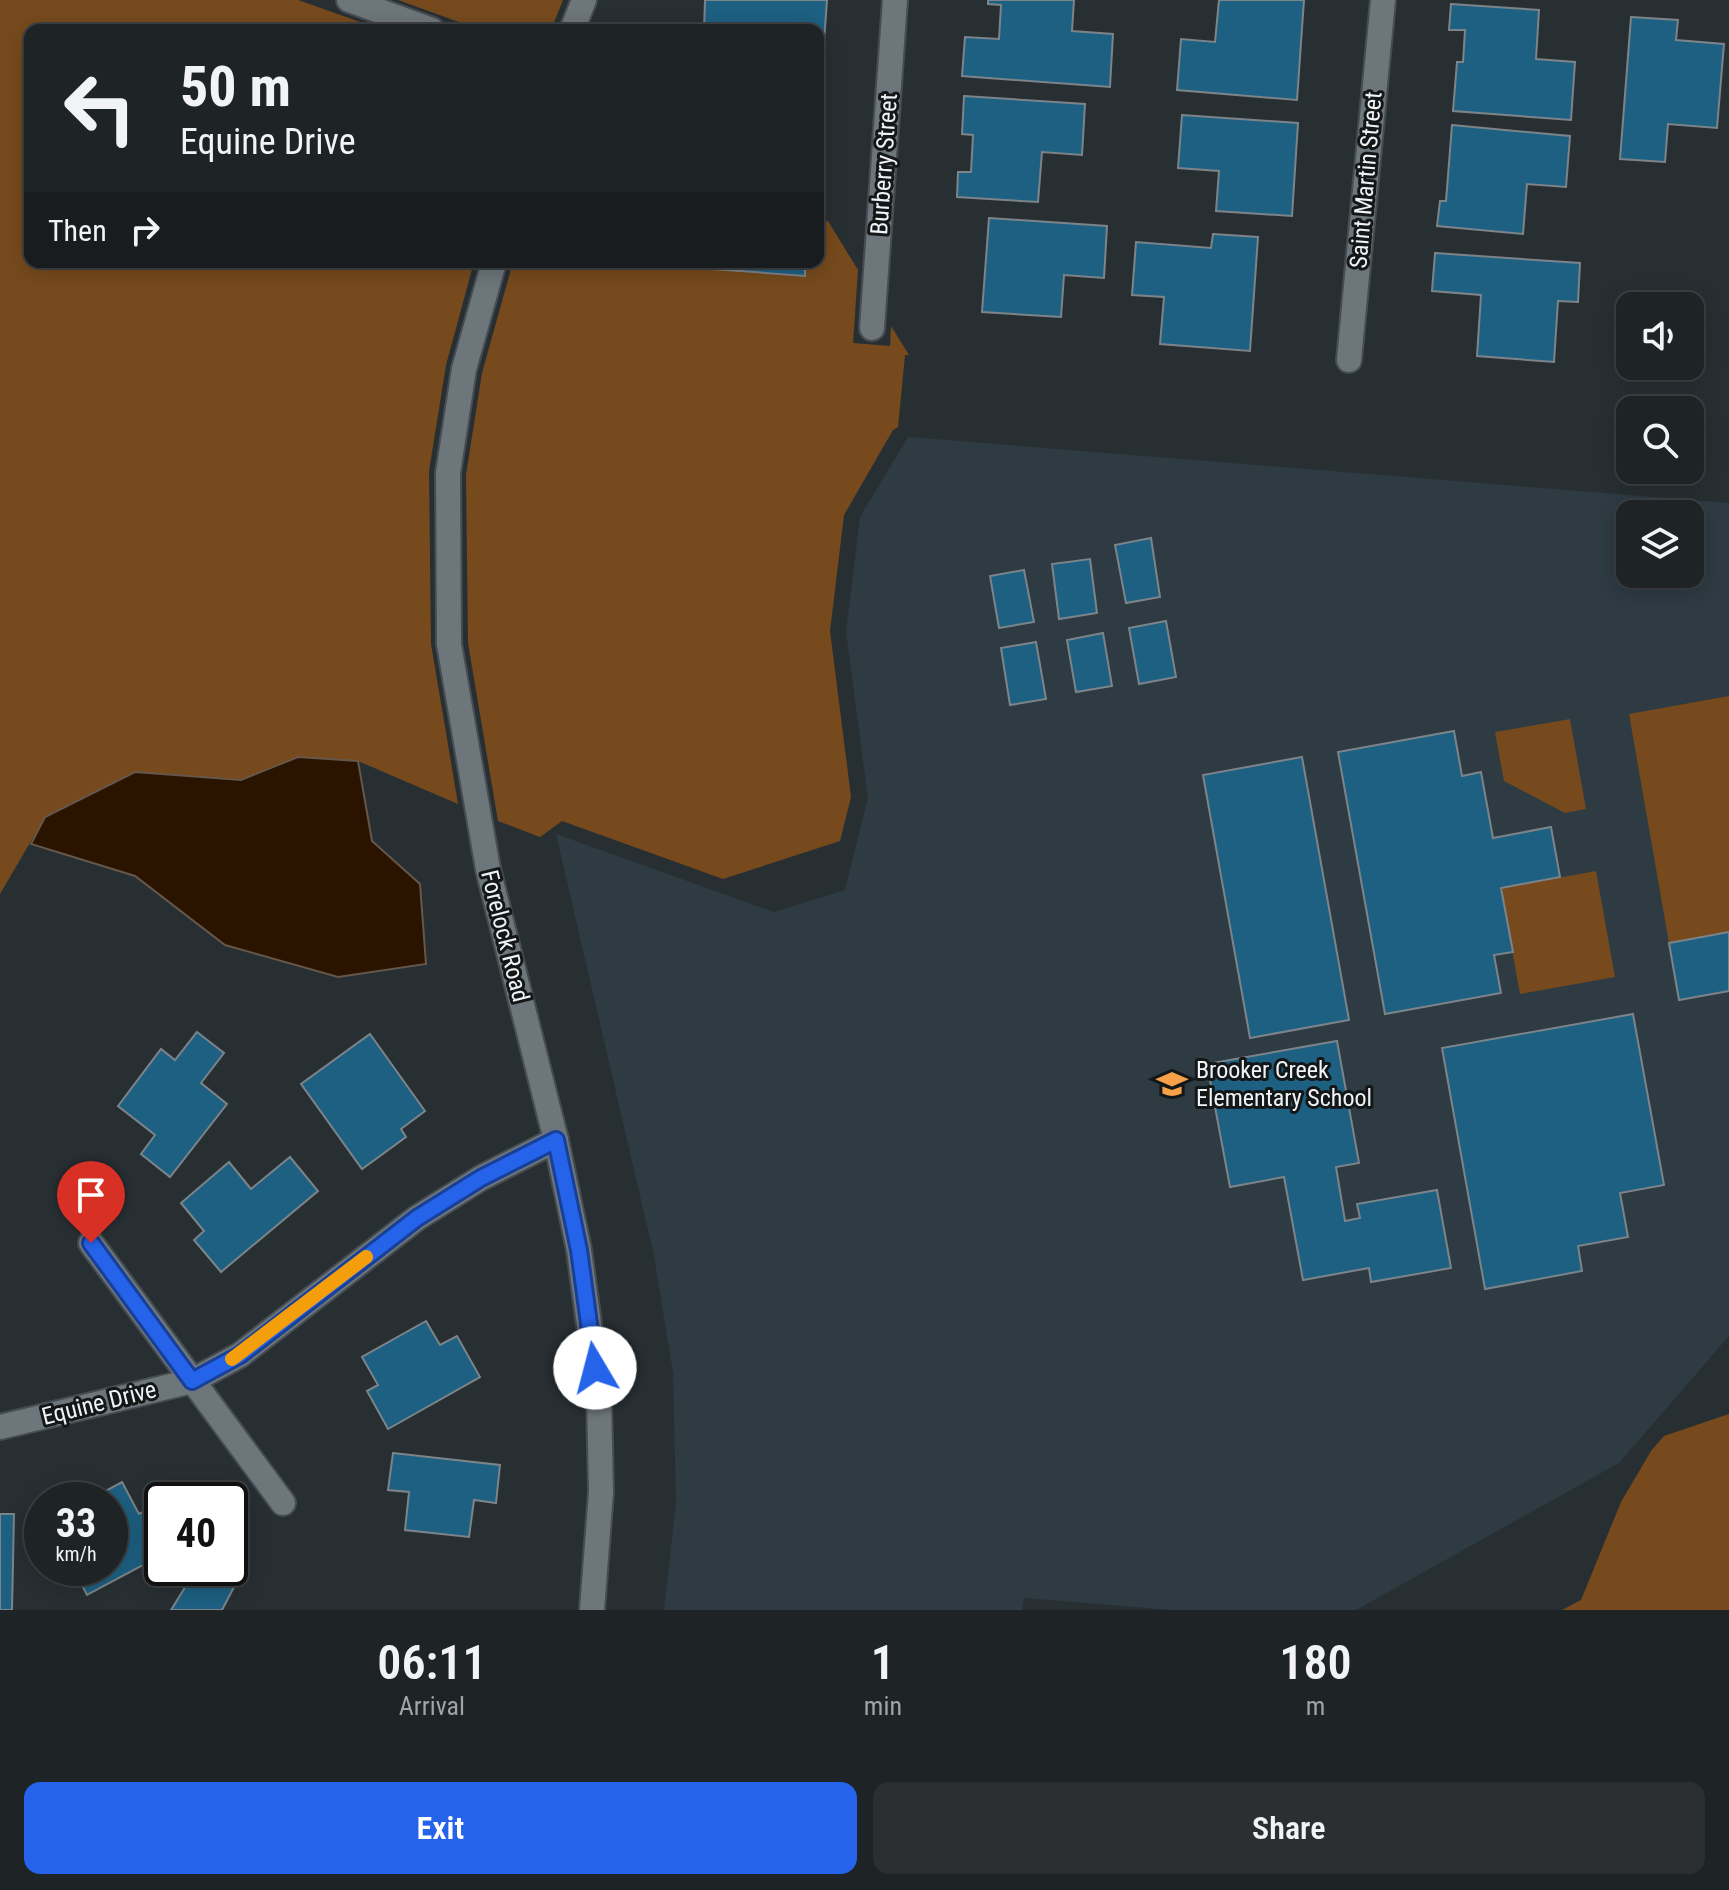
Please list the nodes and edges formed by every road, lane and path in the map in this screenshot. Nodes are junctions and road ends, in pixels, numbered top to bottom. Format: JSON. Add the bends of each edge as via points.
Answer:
{"nodes":[{"id":1,"x":349,"y":0,"type":"edge"},
{"id":2,"x":584,"y":0,"type":"edge"},
{"id":3,"x":895,"y":0,"type":"edge"},
{"id":4,"x":1383,"y":0,"type":"edge"},
{"id":5,"x":415,"y":24,"type":"edge"},
{"id":6,"x":574,"y":24,"type":"edge"},
{"id":7,"x":492,"y":268,"type":"edge"},
{"id":8,"x":872,"y":328,"type":"dead end"},
{"id":9,"x":1349,"y":360,"type":"dead end"},
{"id":10,"x":556,"y":1140,"type":"junction"},
{"id":11,"x":91,"y":1243,"type":"dead end"},
{"id":12,"x":192,"y":1381,"type":"junction"},
{"id":13,"x":0,"y":1427,"type":"edge"},
{"id":14,"x":283,"y":1503,"type":"dead end"},
{"id":15,"x":592,"y":1610,"type":"edge"}],
"edges":[{"from":1,"to":5,"type":"street"},
{"from":2,"to":6,"type":"street"},
{"from":3,"to":8,"type":"street","name":"Burberry Street"},
{"from":4,"to":9,"type":"street","name":"Saint Martin Street"},
{"from":7,"to":10,"type":"street","name":"Forelock Road","via":[[464,369],[448,473],[449,644],[488,869]]},
{"from":10,"to":12,"type":"street","name":"Equine Drive","via":[[417,1218],[240,1355]]},
{"from":10,"to":15,"type":"street","name":"Forelock Road","via":[[579,1250],[599,1398],[601,1492]]},
{"from":11,"to":12,"type":"street"},
{"from":12,"to":13,"type":"street","name":"Equine Drive"},
{"from":12,"to":14,"type":"street"}]}
